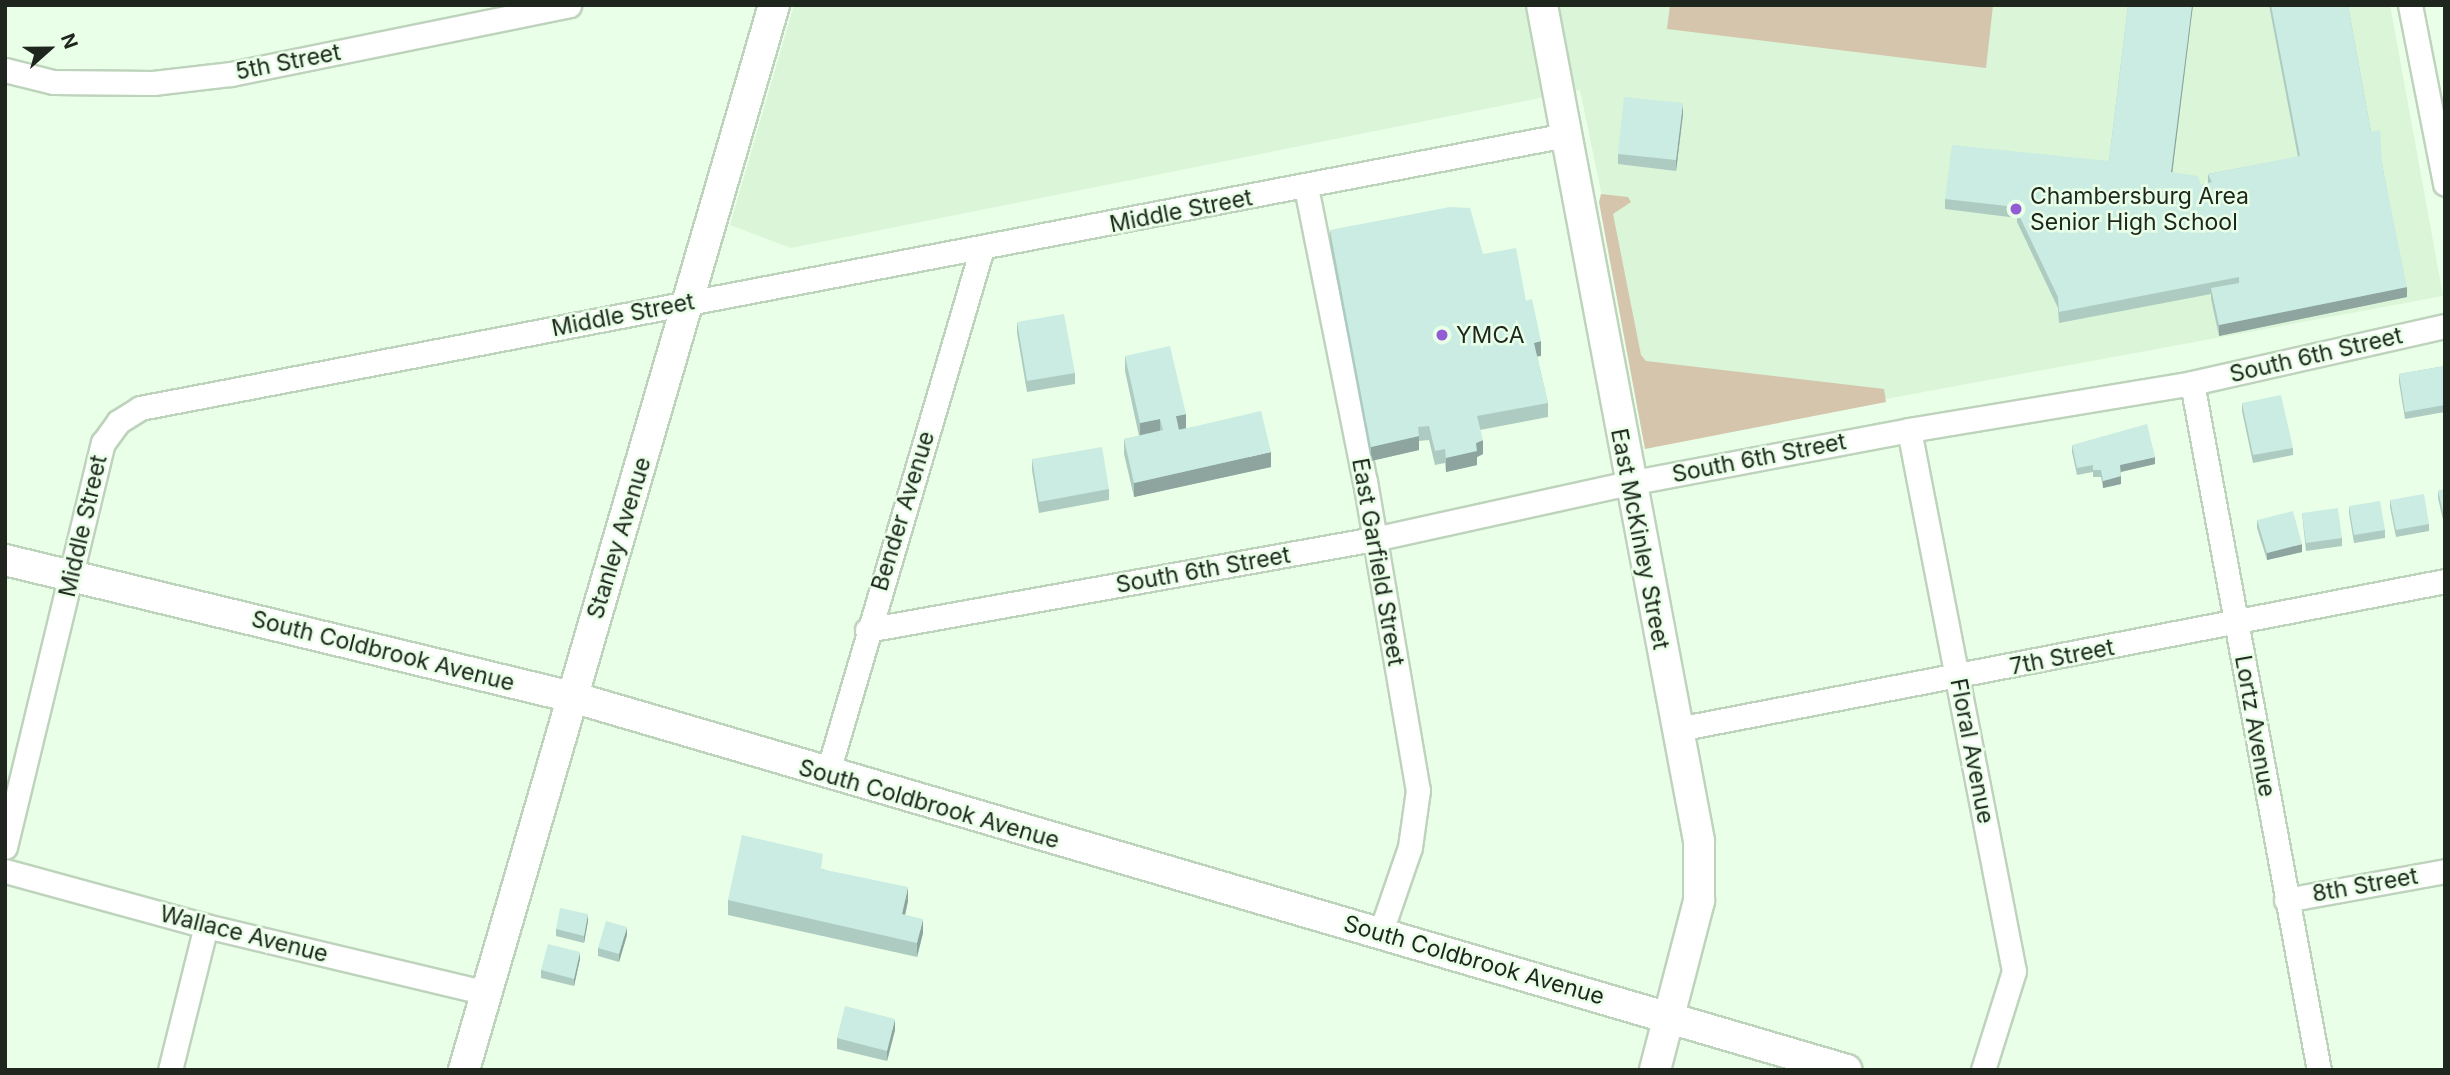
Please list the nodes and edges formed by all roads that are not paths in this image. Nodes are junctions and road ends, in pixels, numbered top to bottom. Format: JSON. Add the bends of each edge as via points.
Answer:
{"nodes":[{"id":1,"x":569,"y":5,"type":"edge"},
{"id":2,"x":774,"y":5,"type":"edge"},
{"id":3,"x":1542,"y":5,"type":"edge"},
{"id":4,"x":2410,"y":5,"type":"edge"},
{"id":5,"x":473,"y":15,"type":"edge"},
{"id":6,"x":5,"y":70,"type":"edge"},
{"id":7,"x":1566,"y":135,"type":"junction"},
{"id":8,"x":2445,"y":184,"type":"edge"},
{"id":9,"x":1306,"y":187,"type":"junction"},
{"id":10,"x":982,"y":248,"type":"junction"},
{"id":11,"x":690,"y":302,"type":"junction"},
{"id":12,"x":2445,"y":326,"type":"edge"},
{"id":13,"x":2192,"y":383,"type":"junction"},
{"id":14,"x":1909,"y":430,"type":"junction"},
{"id":15,"x":1629,"y":483,"type":"junction"},
{"id":16,"x":1374,"y":539,"type":"junction"},
{"id":17,"x":5,"y":560,"type":"edge"},
{"id":18,"x":71,"y":575,"type":"junction"},
{"id":19,"x":2445,"y":581,"type":"edge"},
{"id":20,"x":2237,"y":623,"type":"junction"},
{"id":21,"x":867,"y":630,"type":"junction"},
{"id":22,"x":1958,"y":676,"type":"junction"},
{"id":23,"x":572,"y":696,"type":"junction"},
{"id":24,"x":1678,"y":729,"type":"junction"},
{"id":25,"x":827,"y":775,"type":"junction"},
{"id":26,"x":5,"y":847,"type":"edge"},
{"id":27,"x":5,"y":871,"type":"edge"},
{"id":28,"x":2445,"y":871,"type":"edge"},
{"id":29,"x":2286,"y":900,"type":"junction"},
{"id":30,"x":206,"y":926,"type":"junction"},
{"id":31,"x":1380,"y":934,"type":"junction"},
{"id":32,"x":484,"y":992,"type":"junction"},
{"id":33,"x":1670,"y":1015,"type":"junction"},
{"id":34,"x":170,"y":1070,"type":"edge"},
{"id":35,"x":464,"y":1070,"type":"edge"},
{"id":36,"x":1655,"y":1070,"type":"edge"},
{"id":37,"x":1847,"y":1070,"type":"edge"},
{"id":38,"x":1983,"y":1070,"type":"edge"},
{"id":39,"x":2319,"y":1070,"type":"edge"}],
"edges":[{"from":1,"to":5,"type":"street","name":"5th Street"},
{"from":2,"to":11,"type":"street","name":"Stanley Avenue"},
{"from":3,"to":7,"type":"street","name":"East McKinley Street"},
{"from":4,"to":8,"type":"street"},
{"from":5,"to":6,"type":"street","name":"5th Street","via":[[231,74],[153,83],[53,82]]},
{"from":7,"to":9,"type":"street","name":"Middle Street"},
{"from":7,"to":15,"type":"street","name":"East McKinley Street"},
{"from":9,"to":10,"type":"street","name":"Middle Street"},
{"from":9,"to":16,"type":"street","name":"East Garfield Street"},
{"from":10,"to":11,"type":"street","name":"Middle Street"},
{"from":10,"to":21,"type":"street","name":"Bender Avenue"},
{"from":11,"to":18,"type":"street","name":"Middle Street","via":[[140,408],[118,422],[103,443]]},
{"from":11,"to":23,"type":"street","name":"Stanley Avenue"},
{"from":12,"to":13,"type":"street","name":"South 6th Street"},
{"from":13,"to":14,"type":"street","name":"South 6th Street"},
{"from":13,"to":20,"type":"street","name":"Lortz Avenue"},
{"from":14,"to":15,"type":"street","name":"South 6th Street"},
{"from":14,"to":22,"type":"street","name":"Floral Avenue"},
{"from":15,"to":16,"type":"street","name":"South 6th Street"},
{"from":15,"to":24,"type":"street","name":"East McKinley Street"},
{"from":16,"to":21,"type":"street","name":"South 6th Street"},
{"from":16,"to":31,"type":"street","name":"East Garfield Street","via":[[1418,790],[1410,847]]},
{"from":17,"to":18,"type":"street","name":"South Coldbrook Avenue"},
{"from":18,"to":23,"type":"street","name":"South Coldbrook Avenue"},
{"from":18,"to":26,"type":"street","name":"Middle Street"},
{"from":19,"to":20,"type":"street","name":"7th Street"},
{"from":20,"to":22,"type":"street","name":"7th Street"},
{"from":20,"to":29,"type":"street","name":"Lortz Avenue"},
{"from":21,"to":25,"type":"street","name":"Bender Avenue"},
{"from":22,"to":24,"type":"street","name":"7th Street"},
{"from":22,"to":38,"type":"street","name":"Floral Avenue","via":[[2014,971]]},
{"from":23,"to":25,"type":"street","name":"South Coldbrook Avenue"},
{"from":23,"to":32,"type":"street","name":"Stanley Avenue"},
{"from":24,"to":33,"type":"street","name":"East McKinley Street","via":[[1701,872],[1699,901]]},
{"from":25,"to":31,"type":"street","name":"South Coldbrook Avenue"},
{"from":27,"to":30,"type":"street","name":"Wallace Avenue"},
{"from":28,"to":29,"type":"street","name":"8th Street"},
{"from":29,"to":39,"type":"street","name":"Lortz Avenue"},
{"from":30,"to":32,"type":"street","name":"Wallace Avenue"},
{"from":30,"to":34,"type":"street"},
{"from":31,"to":33,"type":"street","name":"South Coldbrook Avenue"},
{"from":32,"to":35,"type":"street","name":"Stanley Avenue"},
{"from":33,"to":36,"type":"street","name":"East McKinley Street"},
{"from":33,"to":37,"type":"street","name":"South Coldbrook Avenue"}]}
